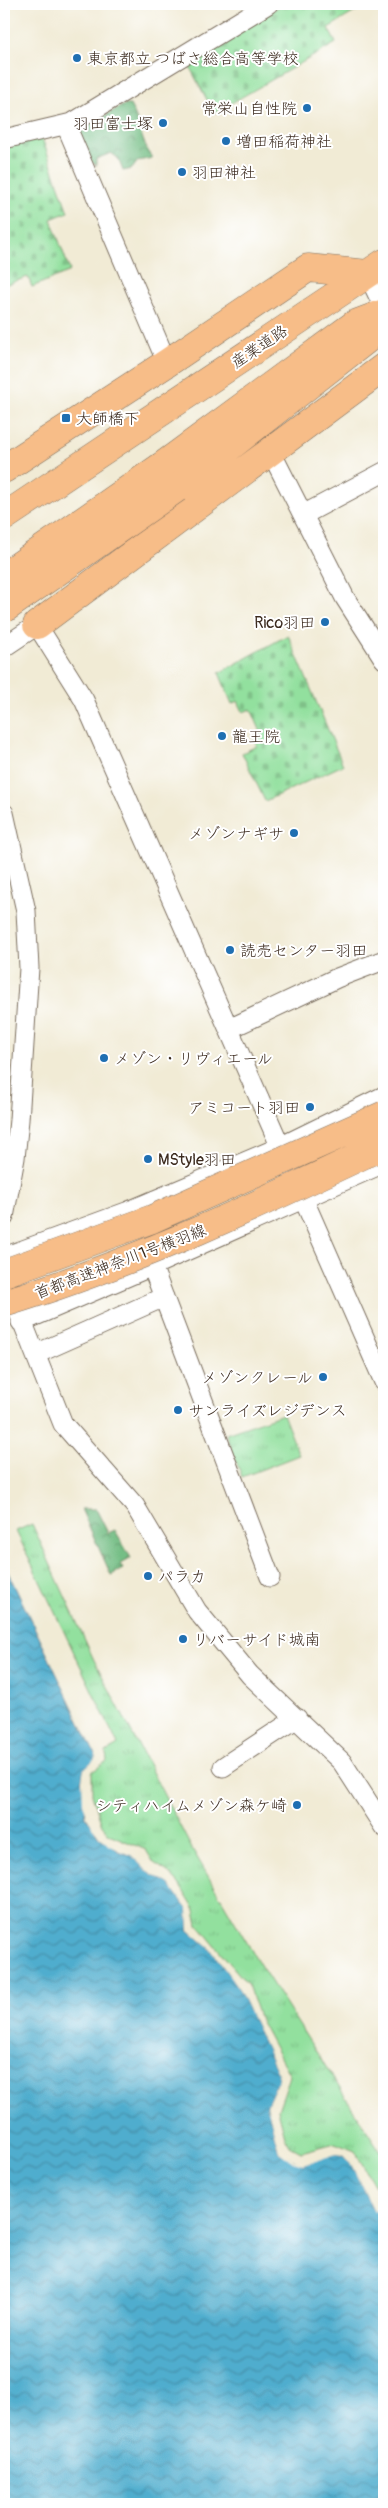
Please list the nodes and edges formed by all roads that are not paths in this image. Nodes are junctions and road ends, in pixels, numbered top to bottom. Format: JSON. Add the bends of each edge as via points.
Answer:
{"nodes":[{"id":1,"x":268,"y":4,"type":"edge"},
{"id":2,"x":66,"y":125,"type":"junction"},
{"id":3,"x":4,"y":140,"type":"edge"},
{"id":4,"x":376,"y":268,"type":"edge"},
{"id":5,"x":384,"y":308,"type":"edge"},
{"id":6,"x":384,"y":314,"type":"edge"},
{"id":7,"x":167,"y":363,"type":"junction"},
{"id":8,"x":384,"y":367,"type":"edge"},
{"id":9,"x":271,"y":452,"type":"junction"},
{"id":10,"x":4,"y":469,"type":"edge"},
{"id":11,"x":384,"y":472,"type":"edge"},
{"id":12,"x":303,"y":515,"type":"junction"},
{"id":13,"x":4,"y":517,"type":"edge"},
{"id":14,"x":4,"y":576,"type":"edge"},
{"id":15,"x":4,"y":609,"type":"edge"},
{"id":16,"x":38,"y":625,"type":"junction"},
{"id":17,"x":4,"y":647,"type":"edge"},
{"id":18,"x":384,"y":659,"type":"edge"},
{"id":19,"x":4,"y":813,"type":"edge"},
{"id":20,"x":384,"y":960,"type":"edge"},
{"id":21,"x":229,"y":1029,"type":"junction"},
{"id":22,"x":384,"y":1096,"type":"edge"},
{"id":23,"x":384,"y":1115,"type":"edge"},
{"id":24,"x":384,"y":1145,"type":"edge"},
{"id":25,"x":280,"y":1147,"type":"junction"},
{"id":26,"x":384,"y":1163,"type":"edge"},
{"id":27,"x":305,"y":1200,"type":"junction"},
{"id":28,"x":4,"y":1217,"type":"edge"},
{"id":29,"x":4,"y":1258,"type":"edge"},
{"id":30,"x":152,"y":1266,"type":"junction"},
{"id":31,"x":4,"y":1272,"type":"edge"},
{"id":32,"x":164,"y":1297,"type":"junction"},
{"id":33,"x":12,"y":1312,"type":"edge"},
{"id":34,"x":36,"y":1354,"type":"junction"},
{"id":35,"x":384,"y":1382,"type":"edge"},
{"id":36,"x":270,"y":1577,"type":"dead end"},
{"id":37,"x":297,"y":1718,"type":"junction"},
{"id":38,"x":223,"y":1767,"type":"dead end"},
{"id":39,"x":384,"y":1826,"type":"edge"}],
"edges":[{"from":1,"to":2,"type":"street"},
{"from":2,"to":3,"type":"street"},
{"from":2,"to":7,"type":"street"},
{"from":4,"to":5,"type":"street"},
{"from":4,"to":7,"type":"main road","via":[[308,268]]},
{"from":4,"to":13,"type":"main road","name":"産業道路"},
{"from":6,"to":14,"type":"main road","bridge":true,"via":[[355,324],[162,466]]},
{"from":6,"to":15,"type":"main road","bridge":true,"via":[[366,340],[177,488]]},
{"from":7,"to":10,"type":"main road"},
{"from":8,"to":9,"type":"main road"},
{"from":9,"to":12,"type":"street"},
{"from":9,"to":16,"type":"main road"},
{"from":11,"to":12,"type":"street"},
{"from":12,"to":18,"type":"street","via":[[345,598]]},
{"from":16,"to":17,"type":"street"},
{"from":16,"to":21,"type":"street","via":[[84,700]]},
{"from":19,"to":28,"type":"street","via":[[26,911],[29,968],[19,1120]]},
{"from":20,"to":21,"type":"street","via":[[337,978]]},
{"from":21,"to":25,"type":"street"},
{"from":22,"to":25,"type":"street"},
{"from":23,"to":31,"type":"main road","name":"首都高速神奈川1号横羽線","bridge":true,"via":[[224,1189],[144,1222]]},
{"from":24,"to":33,"type":"main road","name":"首都高速神奈川1号横羽線","bridge":true,"via":[[236,1215],[93,1273]]},
{"from":25,"to":27,"type":"street"},
{"from":25,"to":29,"type":"street","via":[[129,1211]]},
{"from":26,"to":27,"type":"street"},
{"from":27,"to":30,"type":"street"},
{"from":27,"to":35,"type":"street"},
{"from":30,"to":32,"type":"street"},
{"from":30,"to":33,"type":"street"},
{"from":31,"to":33,"type":"street"},
{"from":32,"to":34,"type":"street"},
{"from":32,"to":36,"type":"street"},
{"from":33,"to":34,"type":"street"},
{"from":34,"to":37,"type":"street","via":[[63,1424],[135,1506],[197,1611],[250,1675]]},
{"from":37,"to":38,"type":"street"},
{"from":37,"to":39,"type":"street","via":[[342,1762]]}]}
